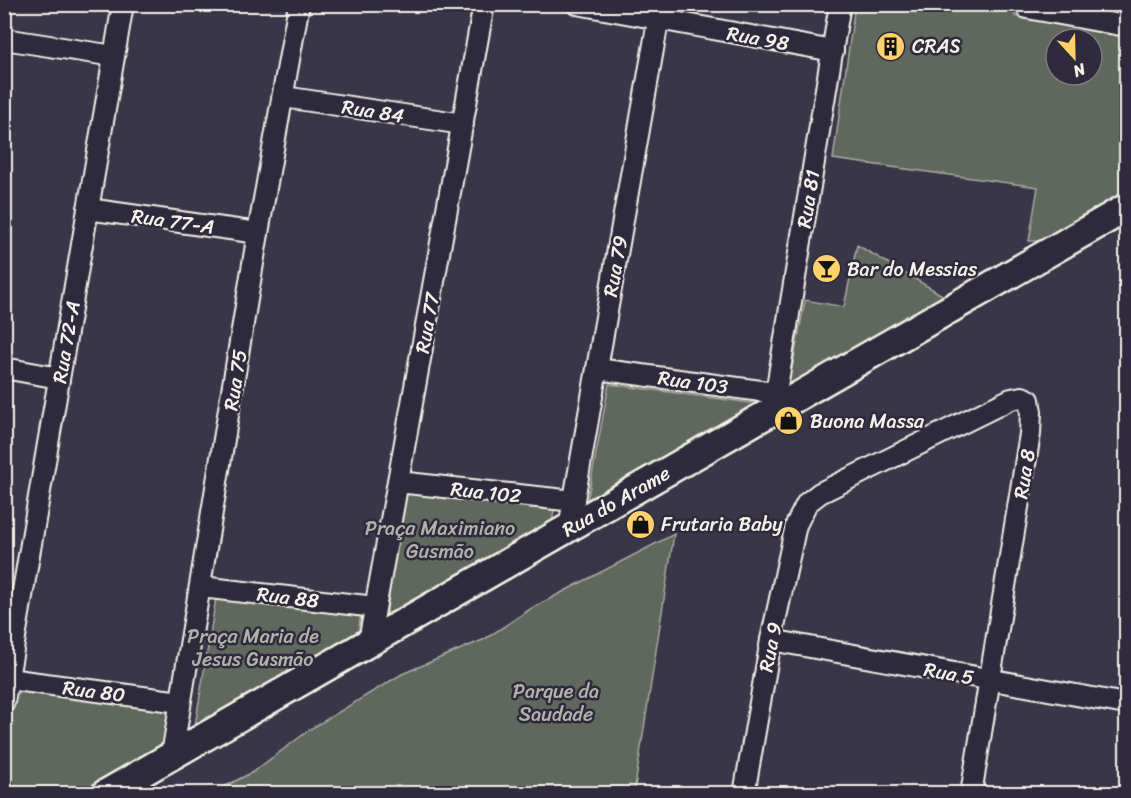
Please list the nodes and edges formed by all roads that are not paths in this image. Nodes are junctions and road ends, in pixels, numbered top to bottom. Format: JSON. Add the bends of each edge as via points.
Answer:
{"nodes":[{"id":1,"x":123,"y":4,"type":"edge"},
{"id":2,"x":299,"y":4,"type":"edge"},
{"id":3,"x":484,"y":4,"type":"edge"},
{"id":4,"x":578,"y":4,"type":"edge"},
{"id":5,"x":840,"y":4,"type":"edge"},
{"id":6,"x":1025,"y":6,"type":"edge"},
{"id":7,"x":659,"y":12,"type":"edge"},
{"id":8,"x":1126,"y":26,"type":"edge"},
{"id":9,"x":4,"y":39,"type":"edge"},
{"id":10,"x":833,"y":51,"type":"junction"},
{"id":11,"x":114,"y":56,"type":"junction"},
{"id":12,"x":284,"y":97,"type":"junction"},
{"id":13,"x":463,"y":124,"type":"junction"},
{"id":14,"x":88,"y":209,"type":"junction"},
{"id":15,"x":1124,"y":212,"type":"edge"},
{"id":16,"x":258,"y":233,"type":"junction"},
{"id":17,"x":4,"y":368,"type":"edge"},
{"id":18,"x":597,"y":369,"type":"junction"},
{"id":19,"x":59,"y":378,"type":"junction"},
{"id":20,"x":779,"y":400,"type":"junction"},
{"id":21,"x":398,"y":482,"type":"junction"},
{"id":22,"x":574,"y":501,"type":"junction"},
{"id":23,"x":807,"y":503,"type":"joint"},
{"id":24,"x":569,"y":528,"type":"junction"},
{"id":25,"x":201,"y":587,"type":"junction"},
{"id":26,"x":375,"y":608,"type":"junction"},
{"id":27,"x":771,"y":640,"type":"junction"},
{"id":28,"x":369,"y":642,"type":"junction"},
{"id":29,"x":8,"y":679,"type":"junction"},
{"id":30,"x":990,"y":681,"type":"junction"},
{"id":31,"x":4,"y":702,"type":"edge"},
{"id":32,"x":180,"y":702,"type":"junction"},
{"id":33,"x":1126,"y":704,"type":"edge"},
{"id":34,"x":172,"y":755,"type":"junction"},
{"id":35,"x":105,"y":794,"type":"edge"},
{"id":36,"x":744,"y":794,"type":"edge"},
{"id":37,"x":971,"y":794,"type":"edge"}],
"edges":[{"from":1,"to":11,"type":"street","name":"Rua 72-A"},
{"from":2,"to":12,"type":"street","name":"Rua 75"},
{"from":3,"to":13,"type":"street","name":"Rua 77"},
{"from":4,"to":7,"type":"street","name":"Rua 98"},
{"from":5,"to":10,"type":"street","name":"Rua 81"},
{"from":6,"to":8,"type":"street"},
{"from":7,"to":10,"type":"street","name":"Rua 98"},
{"from":7,"to":18,"type":"street","name":"Rua 79"},
{"from":9,"to":11,"type":"street"},
{"from":10,"to":20,"type":"street","name":"Rua 81"},
{"from":11,"to":14,"type":"street","name":"Rua 72-A"},
{"from":12,"to":13,"type":"street","name":"Rua 84"},
{"from":12,"to":16,"type":"street","name":"Rua 75"},
{"from":13,"to":21,"type":"street","name":"Rua 77"},
{"from":14,"to":16,"type":"street","name":"Rua 77-A"},
{"from":14,"to":19,"type":"street","name":"Rua 72-A"},
{"from":15,"to":20,"type":"main road","name":"Rua do Arame"},
{"from":16,"to":25,"type":"street","name":"Rua 75"},
{"from":17,"to":19,"type":"street"},
{"from":18,"to":20,"type":"street","name":"Rua 103"},
{"from":18,"to":22,"type":"street","name":"Rua 79"},
{"from":19,"to":29,"type":"street","name":"Rua 72-A"},
{"from":20,"to":24,"type":"main road","name":"Rua do Arame"},
{"from":21,"to":22,"type":"street","name":"Rua 102"},
{"from":21,"to":26,"type":"street","name":"Rua 77"},
{"from":22,"to":24,"type":"street","name":"Rua 79"},
{"from":23,"to":27,"type":"street","name":"Rua 9","via":[[796,525]]},
{"from":23,"to":30,"type":"street","name":"Rua 8","via":[[820,493],[1011,399],[1029,400],[1030,434]]},
{"from":24,"to":28,"type":"main road","name":"Rua do Arame"},
{"from":25,"to":26,"type":"street","name":"Rua 88"},
{"from":25,"to":32,"type":"street","name":"Rua 75"},
{"from":26,"to":28,"type":"street","name":"Rua 77"},
{"from":27,"to":30,"type":"street","name":"Rua 5"},
{"from":27,"to":36,"type":"street","name":"Rua 9"},
{"from":28,"to":34,"type":"main road","name":"Rua do Arame"},
{"from":29,"to":31,"type":"street","name":"Rua 72-A"},
{"from":29,"to":32,"type":"street","name":"Rua 80"},
{"from":30,"to":33,"type":"street","name":"Rua 5"},
{"from":30,"to":37,"type":"street","name":"Rua 8"},
{"from":32,"to":34,"type":"street","name":"Rua 75"},
{"from":34,"to":35,"type":"main road","name":"Rua do Arame"}]}
